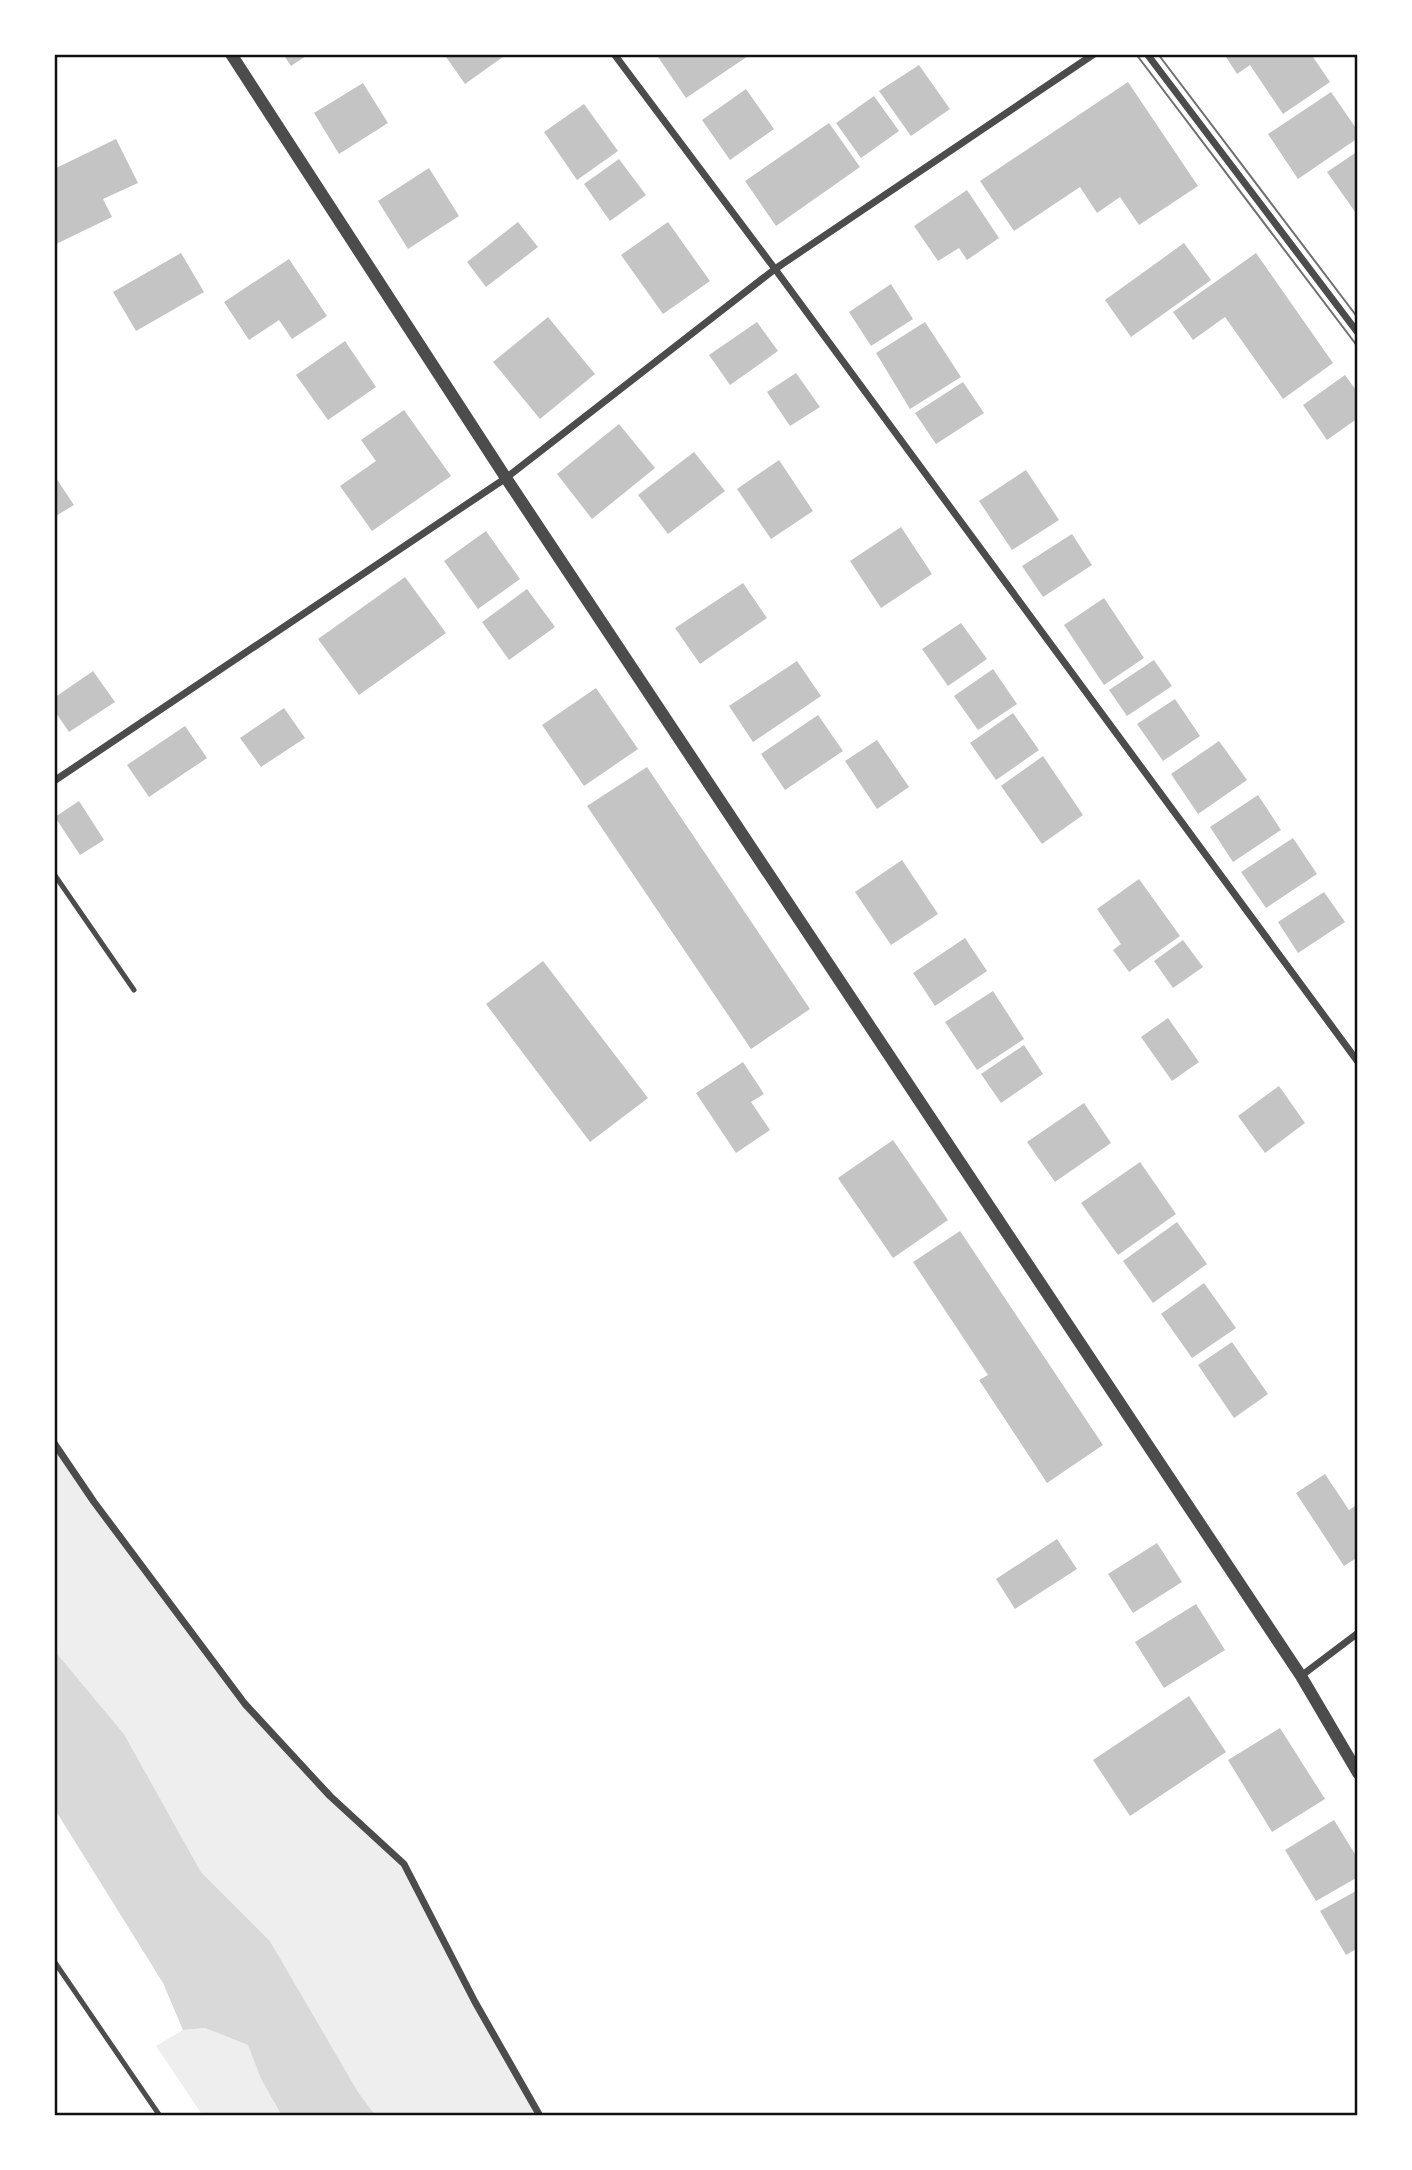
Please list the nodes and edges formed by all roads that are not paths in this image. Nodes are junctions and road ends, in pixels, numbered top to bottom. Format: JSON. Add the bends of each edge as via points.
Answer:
{"nodes":[{"id":1,"x":231,"y":54,"type":"edge"},
{"id":2,"x":614,"y":54,"type":"edge"},
{"id":3,"x":1094,"y":54,"type":"edge"},
{"id":4,"x":1147,"y":54,"type":"edge"},
{"id":5,"x":775,"y":269,"type":"junction"},
{"id":6,"x":1358,"y":333,"type":"edge"},
{"id":7,"x":506,"y":478,"type":"junction"},
{"id":8,"x":54,"y":780,"type":"edge"},
{"id":9,"x":54,"y":874,"type":"edge"},
{"id":10,"x":134,"y":990,"type":"dead end"},
{"id":11,"x":1358,"y":1062,"type":"edge"},
{"id":12,"x":54,"y":1443,"type":"edge"},
{"id":13,"x":1358,"y":1633,"type":"edge"},
{"id":14,"x":1301,"y":1676,"type":"junction"},
{"id":15,"x":1358,"y":1773,"type":"edge"},
{"id":16,"x":54,"y":1961,"type":"edge"},
{"id":17,"x":160,"y":2116,"type":"edge"},
{"id":18,"x":540,"y":2116,"type":"edge"}],
"edges":[{"from":1,"to":7,"type":"street"},
{"from":2,"to":5,"type":"street"},
{"from":3,"to":5,"type":"street"},
{"from":4,"to":6,"type":"street"},
{"from":5,"to":7,"type":"street"},
{"from":5,"to":11,"type":"street"},
{"from":7,"to":8,"type":"street"},
{"from":7,"to":14,"type":"street"},
{"from":9,"to":10,"type":"lane"},
{"from":12,"to":18,"type":"street","via":[[245,1704],[330,1796],[404,1864],[475,2003]]},
{"from":13,"to":14,"type":"street"},
{"from":14,"to":15,"type":"street"},
{"from":16,"to":17,"type":"lane"}]}
